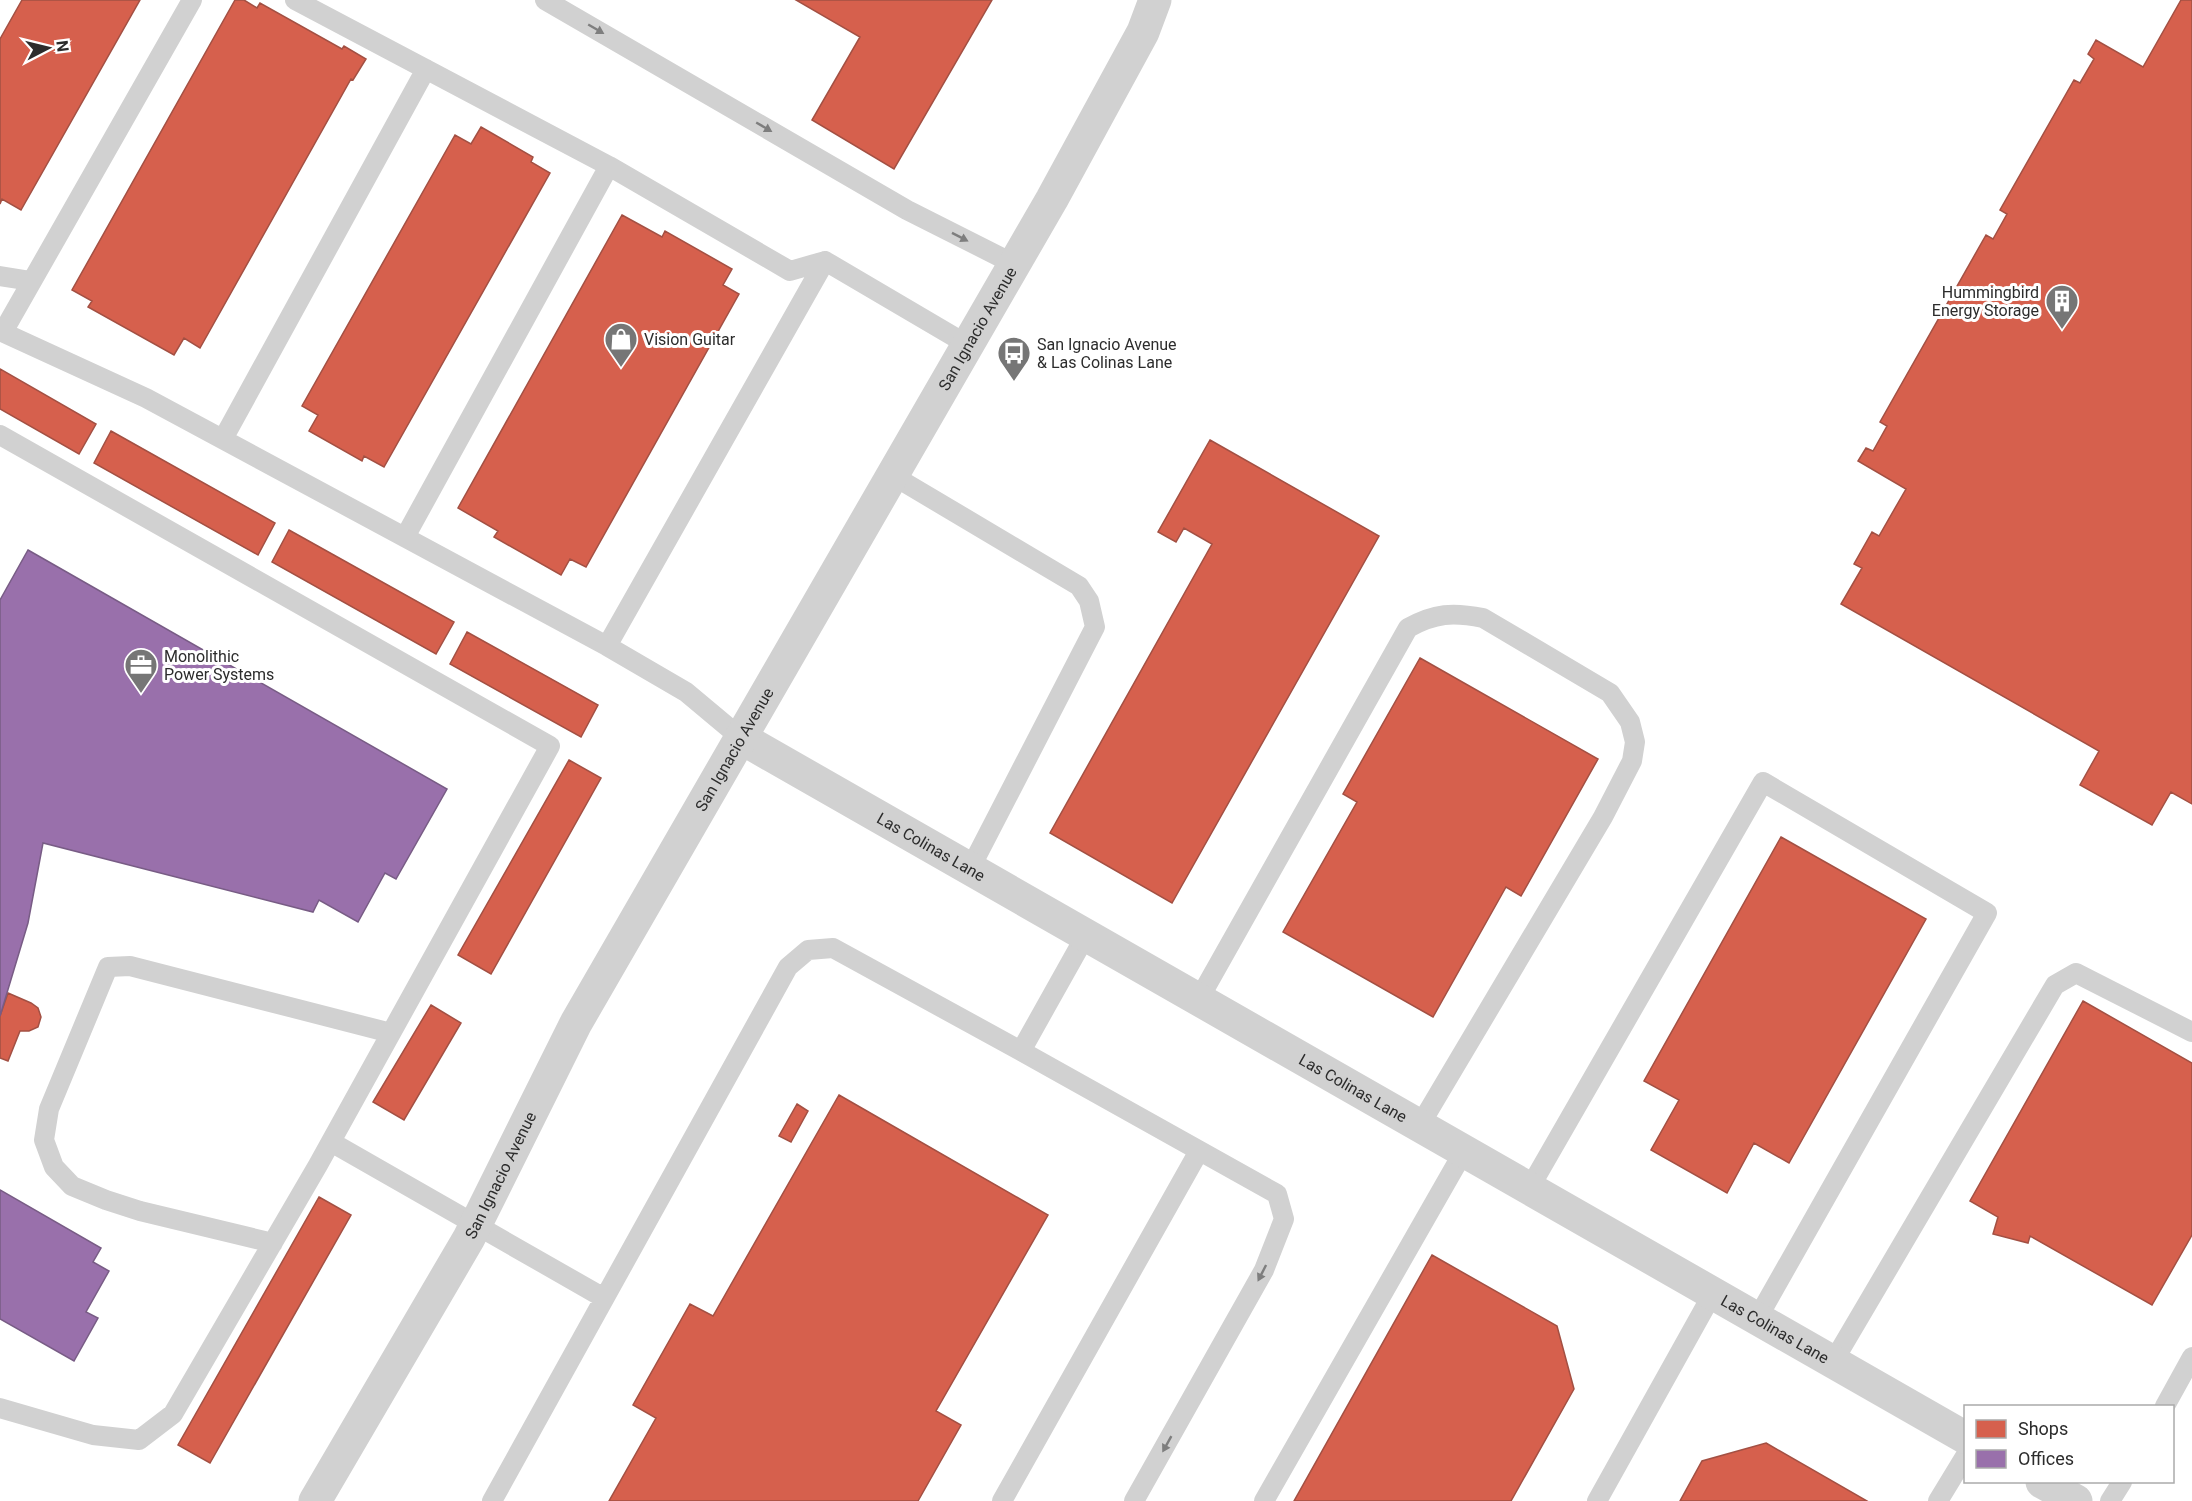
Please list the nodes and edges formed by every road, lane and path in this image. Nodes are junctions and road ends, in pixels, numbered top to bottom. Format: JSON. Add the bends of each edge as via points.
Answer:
{"nodes":[{"id":1,"x":192,"y":0,"type":"edge"},
{"id":2,"x":295,"y":0,"type":"edge"},
{"id":3,"x":545,"y":0,"type":"edge"},
{"id":4,"x":1155,"y":0,"type":"edge"},
{"id":5,"x":426,"y":69,"type":"junction"},
{"id":6,"x":609,"y":166,"type":"junction"},
{"id":7,"x":825,"y":261,"type":"junction"},
{"id":8,"x":1014,"y":264,"type":"junction"},
{"id":9,"x":0,"y":276,"type":"edge"},
{"id":10,"x":32,"y":281,"type":"junction"},
{"id":11,"x":1,"y":331,"type":"edge"},
{"id":12,"x":969,"y":345,"type":"junction"},
{"id":13,"x":0,"y":435,"type":"edge"},
{"id":14,"x":223,"y":439,"type":"junction"},
{"id":15,"x":892,"y":475,"type":"junction"},
{"id":16,"x":405,"y":537,"type":"junction"},
{"id":17,"x":607,"y":646,"type":"junction"},
{"id":18,"x":741,"y":738,"type":"junction"},
{"id":19,"x":970,"y":869,"type":"junction"},
{"id":20,"x":1086,"y":935,"type":"junction"},
{"id":21,"x":1200,"y":999,"type":"junction"},
{"id":22,"x":2192,"y":1032,"type":"edge"},
{"id":23,"x":391,"y":1033,"type":"junction"},
{"id":24,"x":1021,"y":1051,"type":"junction"},
{"id":25,"x":1420,"y":1125,"type":"junction"},
{"id":26,"x":330,"y":1142,"type":"junction"},
{"id":27,"x":1199,"y":1151,"type":"junction"},
{"id":28,"x":1464,"y":1151,"type":"junction"},
{"id":29,"x":1530,"y":1189,"type":"junction"},
{"id":30,"x":475,"y":1225,"type":"junction"},
{"id":31,"x":273,"y":1243,"type":"junction"},
{"id":32,"x":1713,"y":1293,"type":"junction"},
{"id":33,"x":604,"y":1298,"type":"junction"},
{"id":34,"x":1757,"y":1319,"type":"junction"},
{"id":35,"x":2192,"y":1357,"type":"edge"},
{"id":36,"x":1833,"y":1362,"type":"junction"},
{"id":37,"x":2165,"y":1405,"type":"edge"},
{"id":38,"x":0,"y":1408,"type":"edge"},
{"id":39,"x":1964,"y":1437,"type":"edge"},
{"id":40,"x":1964,"y":1457,"type":"edge"},
{"id":41,"x":2121,"y":1483,"type":"edge"},
{"id":42,"x":315,"y":1501,"type":"edge"},
{"id":43,"x":492,"y":1501,"type":"edge"},
{"id":44,"x":1002,"y":1501,"type":"edge"},
{"id":45,"x":1134,"y":1501,"type":"edge"},
{"id":46,"x":1264,"y":1501,"type":"edge"},
{"id":47,"x":1597,"y":1501,"type":"edge"},
{"id":48,"x":1938,"y":1501,"type":"edge"},
{"id":49,"x":2110,"y":1501,"type":"edge"}],
"edges":[{"from":1,"to":10,"type":"lane"},
{"from":2,"to":5,"type":"lane"},
{"from":3,"to":8,"type":"lane","one_way":true,"via":[[907,210]]},
{"from":4,"to":8,"type":"street","name":"San Ignacio Avenue","via":[[1143,32]]},
{"from":5,"to":6,"type":"lane"},
{"from":5,"to":14,"type":"lane"},
{"from":6,"to":7,"type":"lane","via":[[790,272]]},
{"from":6,"to":16,"type":"lane"},
{"from":7,"to":12,"type":"lane"},
{"from":7,"to":17,"type":"lane"},
{"from":8,"to":12,"type":"street","name":"San Ignacio Avenue"},
{"from":9,"to":10,"type":"lane"},
{"from":10,"to":11,"type":"lane"},
{"from":11,"to":14,"type":"lane","via":[[146,398]]},
{"from":12,"to":15,"type":"street","name":"San Ignacio Avenue"},
{"from":13,"to":23,"type":"lane","via":[[550,746]]},
{"from":14,"to":16,"type":"lane"},
{"from":15,"to":18,"type":"street","name":"San Ignacio Avenue"},
{"from":15,"to":19,"type":"lane","via":[[1079,586],[1089,601],[1095,627]]},
{"from":16,"to":17,"type":"lane"},
{"from":17,"to":18,"type":"lane","via":[[686,692]]},
{"from":18,"to":19,"type":"street","name":"Las Colinas Lane"},
{"from":18,"to":30,"type":"street","name":"San Ignacio Avenue","via":[[576,1023]]},
{"from":19,"to":20,"type":"street","name":"Las Colinas Lane"},
{"from":20,"to":21,"type":"street","name":"Las Colinas Lane"},
{"from":20,"to":24,"type":"lane"},
{"from":21,"to":25,"type":"street","name":"Las Colinas Lane"},
{"from":21,"to":25,"type":"lane","via":[[1408,628],[1430,616],[1464,614],[1483,618],[1610,693],[1630,722],[1635,742],[1632,761],[1604,817]]},
{"from":22,"to":36,"type":"lane","via":[[2076,973],[2055,985]]},
{"from":23,"to":26,"type":"lane"},
{"from":23,"to":31,"type":"lane","via":[[130,966],[108,967],[49,1109],[44,1140],[54,1167],[72,1186],[106,1200]]},
{"from":24,"to":27,"type":"lane"},
{"from":24,"to":33,"type":"lane","via":[[833,948],[808,950],[788,968]]},
{"from":25,"to":28,"type":"street","name":"Las Colinas Lane"},
{"from":26,"to":30,"type":"lane"},
{"from":26,"to":31,"type":"lane"},
{"from":27,"to":44,"type":"lane"},
{"from":27,"to":45,"type":"lane","one_way":true,"via":[[1277,1194],[1284,1219],[1264,1270]]},
{"from":28,"to":29,"type":"street","name":"Las Colinas Lane"},
{"from":28,"to":46,"type":"lane"},
{"from":29,"to":32,"type":"street","name":"Las Colinas Lane"},
{"from":29,"to":34,"type":"lane","via":[[1763,782],[1987,913]]},
{"from":30,"to":33,"type":"lane"},
{"from":30,"to":42,"type":"street","name":"San Ignacio Avenue"},
{"from":31,"to":38,"type":"lane","via":[[173,1414],[139,1440],[93,1435]]},
{"from":32,"to":34,"type":"street","name":"Las Colinas Lane"},
{"from":32,"to":47,"type":"lane"},
{"from":33,"to":43,"type":"lane"},
{"from":34,"to":36,"type":"street","name":"Las Colinas Lane"},
{"from":35,"to":37,"type":"lane"},
{"from":36,"to":39,"type":"street","name":"Las Colinas Lane"},
{"from":40,"to":48,"type":"lane"},
{"from":41,"to":49,"type":"lane"}]}
